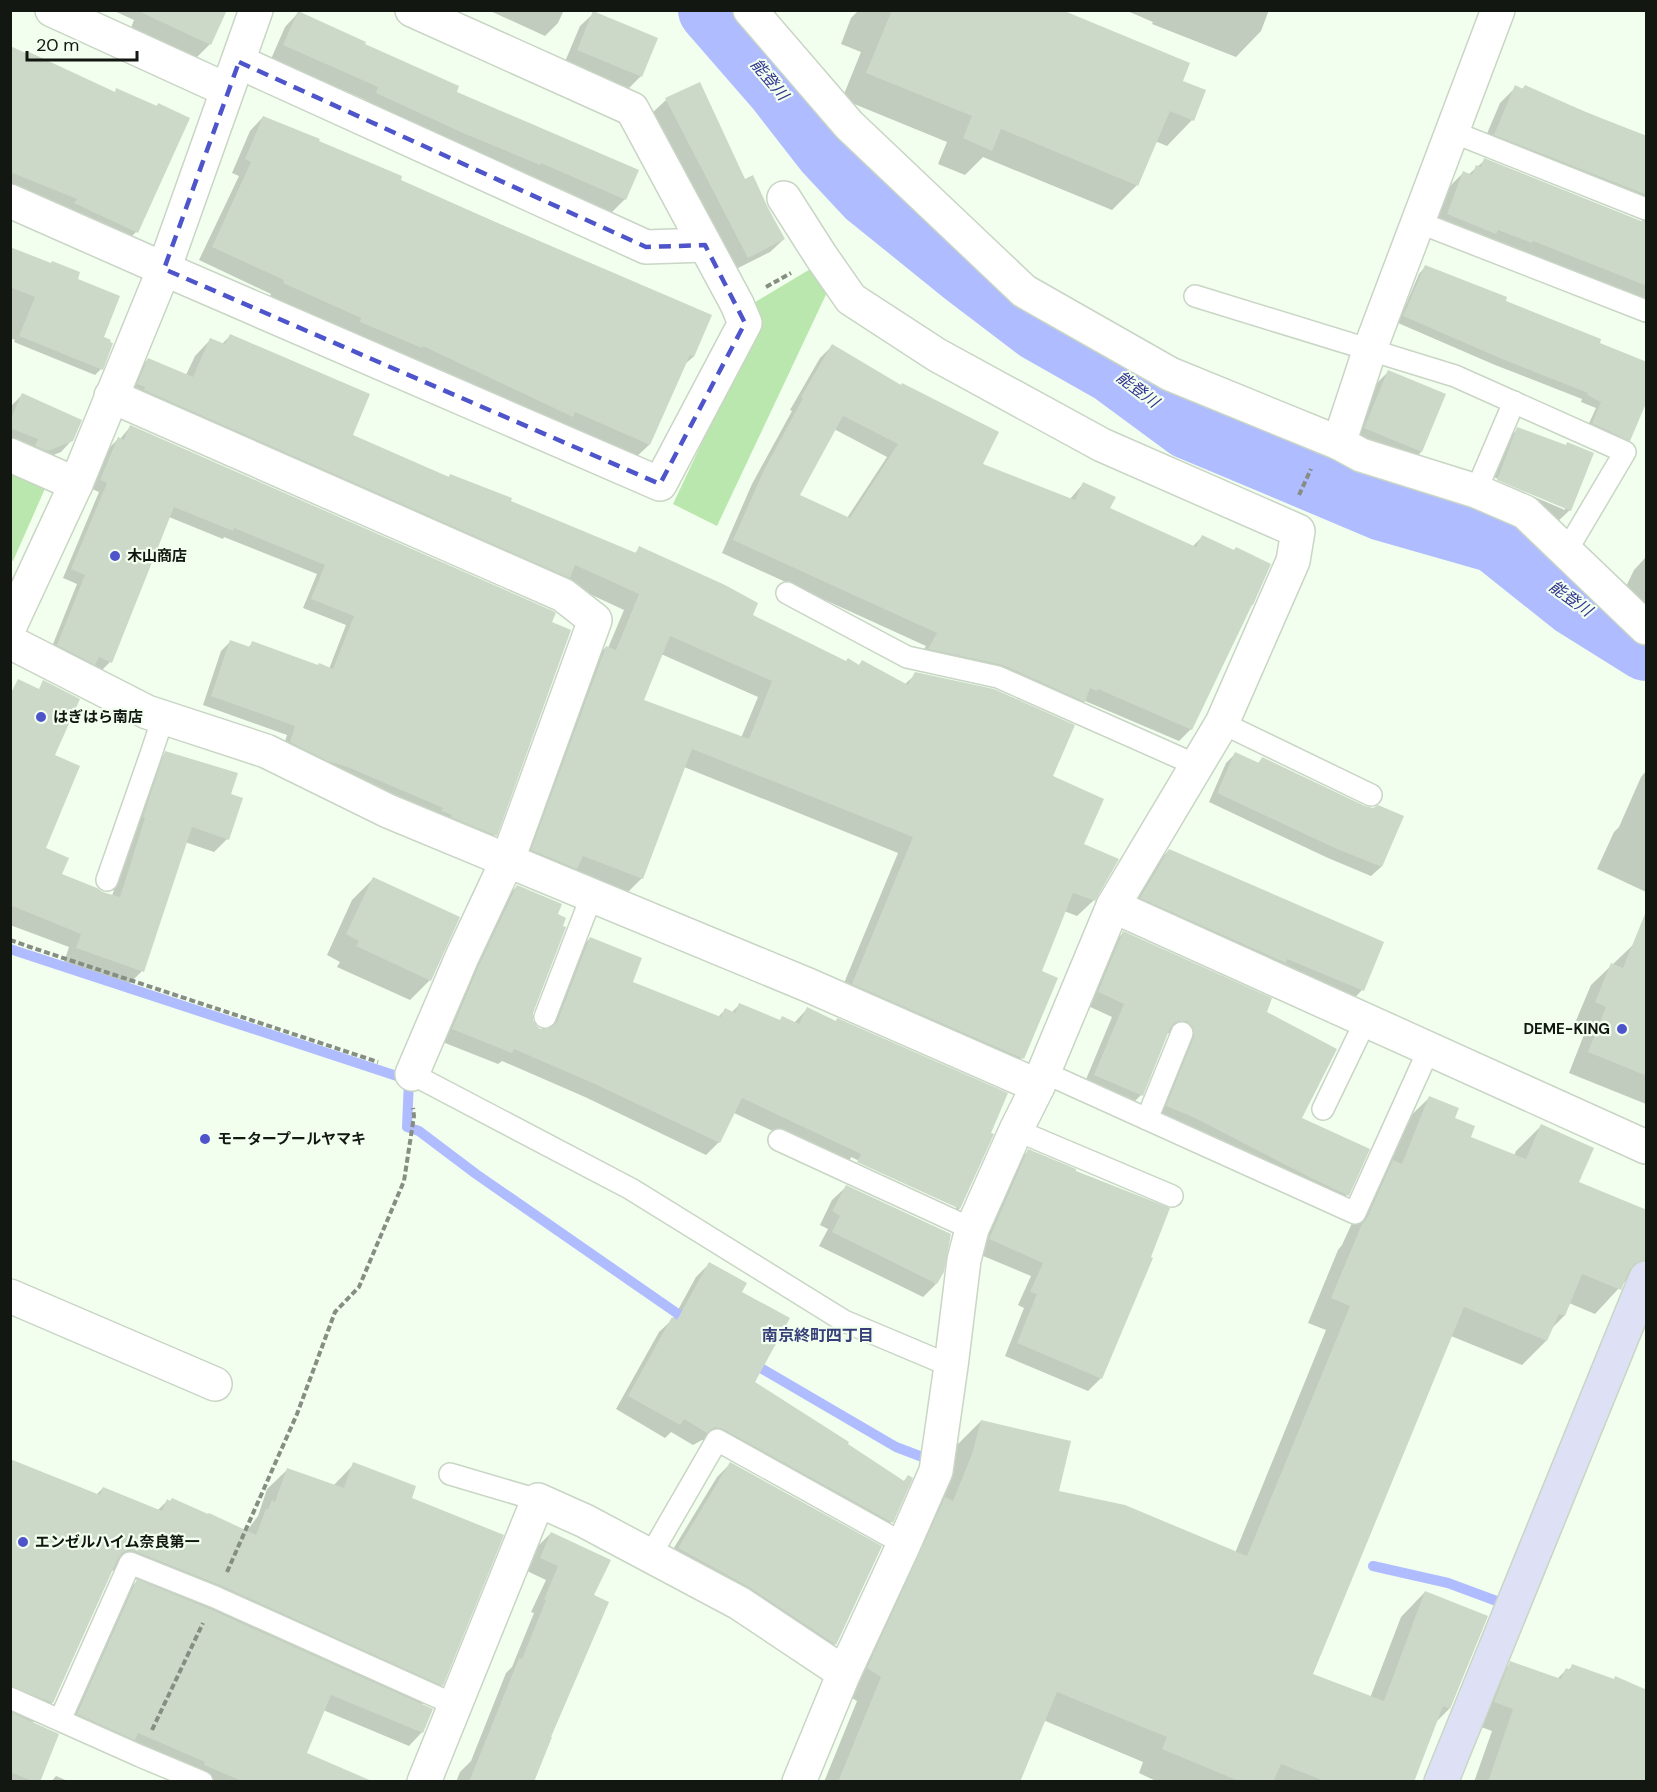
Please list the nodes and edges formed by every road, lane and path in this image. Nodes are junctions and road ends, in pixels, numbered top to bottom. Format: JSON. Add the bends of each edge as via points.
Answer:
{"nodes":[{"id":1,"x":52,"y":10,"type":"edge"},
{"id":2,"x":256,"y":10,"type":"edge"},
{"id":3,"x":412,"y":10,"type":"edge"},
{"id":4,"x":750,"y":10,"type":"edge"},
{"id":5,"x":1498,"y":10,"type":"edge"},
{"id":6,"x":233,"y":76,"type":"junction"},
{"id":7,"x":1453,"y":132,"type":"junction"},
{"id":8,"x":784,"y":198,"type":"dead end"},
{"id":9,"x":10,"y":201,"type":"edge"},
{"id":10,"x":1647,"y":208,"type":"edge"},
{"id":11,"x":1418,"y":222,"type":"junction"},
{"id":12,"x":705,"y":245,"type":"junction"},
{"id":13,"x":821,"y":256,"type":"junction"},
{"id":14,"x":164,"y":270,"type":"junction"},
{"id":15,"x":1195,"y":296,"type":"dead end"},
{"id":16,"x":737,"y":304,"type":"junction"},
{"id":17,"x":1647,"y":311,"type":"edge"},
{"id":18,"x":1370,"y":349,"type":"junction"},
{"id":19,"x":111,"y":396,"type":"junction"},
{"id":20,"x":1514,"y":402,"type":"junction"},
{"id":21,"x":1339,"y":443,"type":"junction"},
{"id":22,"x":10,"y":455,"type":"edge"},
{"id":23,"x":1312,"y":465,"type":"dead end"},
{"id":24,"x":76,"y":484,"type":"junction"},
{"id":25,"x":1476,"y":491,"type":"junction"},
{"id":26,"x":1299,"y":496,"type":"dead end"},
{"id":27,"x":1567,"y":550,"type":"junction"},
{"id":28,"x":20,"y":583,"type":"edge"},
{"id":29,"x":787,"y":593,"type":"dead end"},
{"id":30,"x":10,"y":626,"type":"edge"},
{"id":31,"x":1647,"y":628,"type":"edge"},
{"id":32,"x":10,"y":642,"type":"edge"},
{"id":33,"x":163,"y":718,"type":"junction"},
{"id":34,"x":1222,"y":723,"type":"junction"},
{"id":35,"x":1196,"y":765,"type":"junction"},
{"id":36,"x":1371,"y":795,"type":"dead end"},
{"id":37,"x":508,"y":860,"type":"junction"},
{"id":38,"x":107,"y":880,"type":"dead end"},
{"id":39,"x":592,"y":895,"type":"junction"},
{"id":40,"x":1113,"y":906,"type":"junction"},
{"id":41,"x":10,"y":939,"type":"edge"},
{"id":42,"x":545,"y":1017,"type":"dead end"},
{"id":43,"x":1366,"y":1020,"type":"junction"},
{"id":44,"x":1182,"y":1033,"type":"dead end"},
{"id":45,"x":1429,"y":1049,"type":"junction"},
{"id":46,"x":412,"y":1074,"type":"junction"},
{"id":47,"x":1040,"y":1079,"type":"junction"},
{"id":48,"x":1323,"y":1108,"type":"dead end"},
{"id":49,"x":1147,"y":1119,"type":"junction"},
{"id":50,"x":1016,"y":1130,"type":"junction"},
{"id":51,"x":779,"y":1140,"type":"dead end"},
{"id":52,"x":1647,"y":1147,"type":"edge"},
{"id":53,"x":1172,"y":1197,"type":"dead end"},
{"id":54,"x":972,"y":1229,"type":"junction"},
{"id":55,"x":1647,"y":1278,"type":"edge"},
{"id":56,"x":10,"y":1296,"type":"edge"},
{"id":57,"x":951,"y":1366,"type":"junction"},
{"id":58,"x":215,"y":1384,"type":"dead end"},
{"id":59,"x":450,"y":1474,"type":"dead end"},
{"id":60,"x":538,"y":1500,"type":"junction"},
{"id":61,"x":904,"y":1544,"type":"junction"},
{"id":62,"x":650,"y":1556,"type":"junction"},
{"id":63,"x":215,"y":1597,"type":"junction"},
{"id":64,"x":844,"y":1673,"type":"junction"},
{"id":65,"x":10,"y":1698,"type":"edge"},
{"id":66,"x":455,"y":1705,"type":"junction"},
{"id":67,"x":60,"y":1720,"type":"junction"},
{"id":68,"x":140,"y":1756,"type":"junction"},
{"id":69,"x":202,"y":1782,"type":"edge"},
{"id":70,"x":424,"y":1782,"type":"edge"},
{"id":71,"x":799,"y":1782,"type":"edge"},
{"id":72,"x":1441,"y":1782,"type":"edge"}],
"edges":[{"from":1,"to":6,"type":"street"},
{"from":2,"to":6,"type":"street"},
{"from":3,"to":12,"type":"street","via":[[632,109]]},
{"from":4,"to":21,"type":"street","via":[[849,125],[1024,291],[1170,374]]},
{"from":5,"to":7,"type":"street"},
{"from":6,"to":12,"type":"street","via":[[646,247]]},
{"from":6,"to":14,"type":"street"},
{"from":7,"to":10,"type":"lane"},
{"from":7,"to":11,"type":"street"},
{"from":8,"to":13,"type":"street"},
{"from":9,"to":14,"type":"street"},
{"from":11,"to":17,"type":"lane"},
{"from":11,"to":18,"type":"street"},
{"from":12,"to":16,"type":"street"},
{"from":13,"to":16,"type":"path"},
{"from":13,"to":34,"type":"street","via":[[851,299],[937,356],[1102,445],[1298,531],[1293,561]]},
{"from":14,"to":16,"type":"street","via":[[660,484],[745,323]]},
{"from":14,"to":19,"type":"street"},
{"from":15,"to":18,"type":"lane"},
{"from":18,"to":20,"type":"lane","via":[[1455,376]]},
{"from":18,"to":21,"type":"street"},
{"from":19,"to":24,"type":"street"},
{"from":19,"to":37,"type":"street","via":[[563,595],[595,620]]},
{"from":20,"to":25,"type":"lane"},
{"from":20,"to":27,"type":"lane","via":[[1625,452]]},
{"from":21,"to":25,"type":"street","via":[[1361,455]]},
{"from":22,"to":24,"type":"street"},
{"from":23,"to":26,"type":"path"},
{"from":24,"to":28,"type":"street"},
{"from":25,"to":27,"type":"street","via":[[1525,512]]},
{"from":27,"to":31,"type":"street"},
{"from":28,"to":30,"type":"street"},
{"from":29,"to":35,"type":"lane","via":[[907,657],[998,677]]},
{"from":32,"to":33,"type":"street"},
{"from":33,"to":37,"type":"street","via":[[266,751],[388,811]]},
{"from":33,"to":38,"type":"lane"},
{"from":34,"to":35,"type":"street"},
{"from":34,"to":36,"type":"lane"},
{"from":35,"to":40,"type":"street"},
{"from":37,"to":39,"type":"street"},
{"from":37,"to":46,"type":"street"},
{"from":39,"to":42,"type":"lane"},
{"from":39,"to":47,"type":"street"},
{"from":40,"to":43,"type":"street"},
{"from":40,"to":47,"type":"street"},
{"from":41,"to":46,"type":"path"},
{"from":43,"to":45,"type":"street"},
{"from":43,"to":48,"type":"lane"},
{"from":44,"to":49,"type":"lane"},
{"from":45,"to":49,"type":"lane","via":[[1355,1213]]},
{"from":45,"to":52,"type":"street"},
{"from":46,"to":57,"type":"lane","via":[[631,1189],[844,1322]]},
{"from":46,"to":63,"type":"path","via":[[414,1116],[404,1181],[359,1287],[334,1312],[297,1414]]},
{"from":47,"to":49,"type":"lane"},
{"from":47,"to":50,"type":"street"},
{"from":50,"to":53,"type":"lane"},
{"from":50,"to":54,"type":"street"},
{"from":51,"to":54,"type":"lane"},
{"from":54,"to":57,"type":"street","via":[[963,1260]]},
{"from":55,"to":72,"type":"street"},
{"from":56,"to":58,"type":"street"},
{"from":57,"to":61,"type":"street","via":[[936,1471]]},
{"from":59,"to":60,"type":"lane"},
{"from":60,"to":62,"type":"street"},
{"from":60,"to":66,"type":"street"},
{"from":61,"to":62,"type":"lane","via":[[717,1440]]},
{"from":61,"to":64,"type":"street"},
{"from":62,"to":64,"type":"street","via":[[739,1603]]},
{"from":63,"to":66,"type":"lane"},
{"from":63,"to":67,"type":"lane","via":[[130,1563]]},
{"from":63,"to":68,"type":"path"},
{"from":64,"to":71,"type":"street"},
{"from":65,"to":67,"type":"lane"},
{"from":66,"to":70,"type":"street"},
{"from":67,"to":68,"type":"lane"},
{"from":68,"to":69,"type":"lane"}]}
